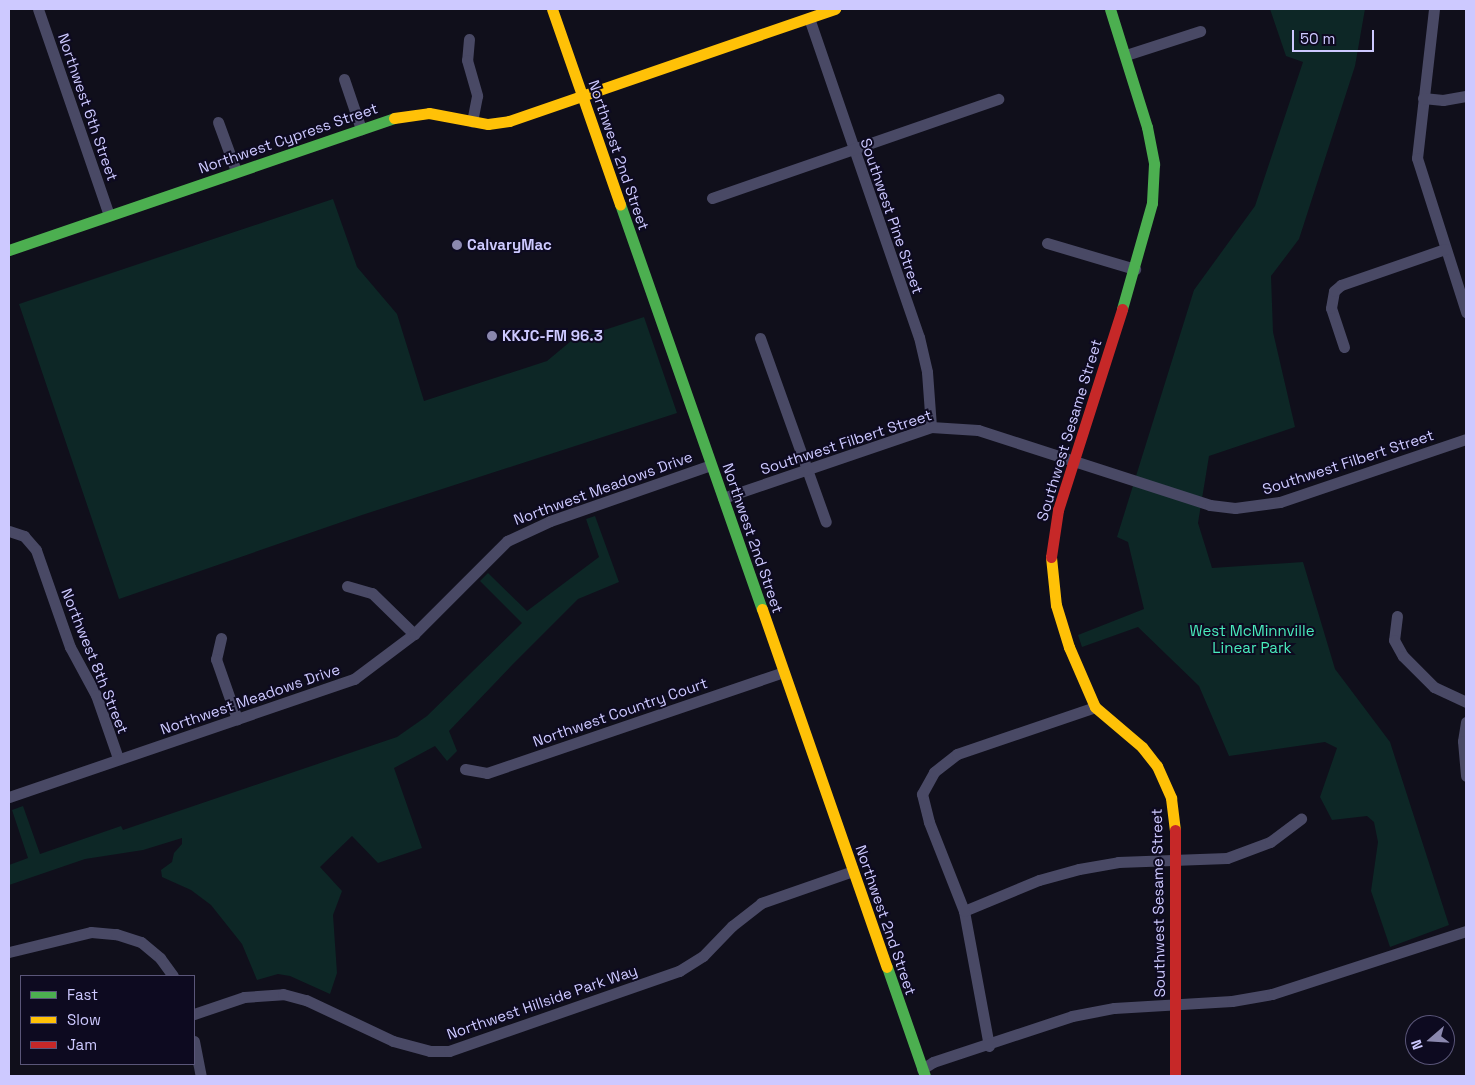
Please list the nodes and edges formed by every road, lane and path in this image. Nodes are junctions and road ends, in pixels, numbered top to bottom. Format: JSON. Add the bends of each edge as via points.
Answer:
{"nodes":[{"id":1,"x":38,"y":9,"type":"edge"},
{"id":2,"x":552,"y":9,"type":"edge"},
{"id":3,"x":836,"y":9,"type":"edge"},
{"id":4,"x":1110,"y":9,"type":"edge"},
{"id":5,"x":1434,"y":9,"type":"edge"},
{"id":6,"x":809,"y":18,"type":"junction"},
{"id":7,"x":1200,"y":31,"type":"dead end"},
{"id":8,"x":469,"y":39,"type":"dead end"},
{"id":9,"x":1126,"y":56,"type":"junction"},
{"id":10,"x":344,"y":79,"type":"dead end"},
{"id":11,"x":582,"y":96,"type":"junction"},
{"id":12,"x":1466,"y":96,"type":"edge"},
{"id":13,"x":1423,"y":98,"type":"junction"},
{"id":14,"x":998,"y":99,"type":"dead end"},
{"id":15,"x":218,"y":122,"type":"dead end"},
{"id":16,"x":472,"y":122,"type":"junction"},
{"id":17,"x":361,"y":129,"type":"junction"},
{"id":18,"x":853,"y":149,"type":"junction"},
{"id":19,"x":236,"y":171,"type":"junction"},
{"id":20,"x":712,"y":198,"type":"dead end"},
{"id":21,"x":109,"y":215,"type":"junction"},
{"id":22,"x":1047,"y":243,"type":"dead end"},
{"id":23,"x":1445,"y":249,"type":"junction"},
{"id":24,"x":9,"y":250,"type":"edge"},
{"id":25,"x":1134,"y":269,"type":"junction"},
{"id":26,"x":1466,"y":312,"type":"edge"},
{"id":27,"x":760,"y":338,"type":"dead end"},
{"id":28,"x":1344,"y":348,"type":"dead end"},
{"id":29,"x":931,"y":427,"type":"junction"},
{"id":30,"x":1466,"y":439,"type":"edge"},
{"id":31,"x":1073,"y":459,"type":"junction"},
{"id":32,"x":711,"y":464,"type":"junction"},
{"id":33,"x":807,"y":469,"type":"junction"},
{"id":34,"x":723,"y":498,"type":"junction"},
{"id":35,"x":826,"y":522,"type":"dead end"},
{"id":36,"x":9,"y":531,"type":"edge"},
{"id":37,"x":347,"y":586,"type":"dead end"},
{"id":38,"x":1397,"y":616,"type":"dead end"},
{"id":39,"x":414,"y":634,"type":"junction"},
{"id":40,"x":221,"y":638,"type":"dead end"},
{"id":41,"x":784,"y":672,"type":"junction"},
{"id":42,"x":1466,"y":702,"type":"edge"},
{"id":43,"x":1095,"y":707,"type":"junction"},
{"id":44,"x":237,"y":719,"type":"junction"},
{"id":45,"x":1466,"y":722,"type":"edge"},
{"id":46,"x":118,"y":758,"type":"junction"},
{"id":47,"x":465,"y":769,"type":"dead end"},
{"id":48,"x":1466,"y":776,"type":"edge"},
{"id":49,"x":9,"y":797,"type":"edge"},
{"id":50,"x":1302,"y":819,"type":"dead end"},
{"id":51,"x":1175,"y":860,"type":"junction"},
{"id":52,"x":852,"y":871,"type":"junction"},
{"id":53,"x":964,"y":911,"type":"junction"},
{"id":54,"x":1466,"y":931,"type":"edge"},
{"id":55,"x":9,"y":952,"type":"edge"},
{"id":56,"x":172,"y":975,"type":"edge"},
{"id":57,"x":1175,"y":1003,"type":"junction"},
{"id":58,"x":195,"y":1014,"type":"edge"},
{"id":59,"x":195,"y":1046,"type":"edge"},
{"id":60,"x":989,"y":1046,"type":"junction"},
{"id":61,"x":924,"y":1073,"type":"edge"},
{"id":62,"x":1175,"y":1075,"type":"dead end"},
{"id":63,"x":201,"y":1076,"type":"edge"}],
"edges":[{"from":1,"to":21,"type":"street","name":"Northwest 6th Street"},
{"from":2,"to":11,"type":"street","name":"Northwest 2nd Street"},
{"from":3,"to":6,"type":"street","name":"Northwest Cypress Street"},
{"from":4,"to":9,"type":"street","name":"Southwest Sesame Street"},
{"from":5,"to":13,"type":"street"},
{"from":6,"to":11,"type":"street","name":"Northwest Cypress Street"},
{"from":6,"to":18,"type":"street","name":"Southwest Pine Street"},
{"from":7,"to":9,"type":"street"},
{"from":8,"to":16,"type":"street","via":[[467,60],[477,96]]},
{"from":9,"to":25,"type":"street","name":"Southwest Sesame Street","via":[[1148,127],[1154,164],[1148,224]]},
{"from":10,"to":17,"type":"street"},
{"from":11,"to":16,"type":"street","name":"Northwest Cypress Street","via":[[509,121]]},
{"from":11,"to":32,"type":"street","name":"Northwest 2nd Street"},
{"from":12,"to":13,"type":"street","via":[[1443,100]]},
{"from":13,"to":23,"type":"street","via":[[1417,158]]},
{"from":14,"to":18,"type":"street"},
{"from":15,"to":19,"type":"street"},
{"from":16,"to":17,"type":"street","name":"Northwest Cypress Street","via":[[418,112]]},
{"from":17,"to":19,"type":"street","name":"Northwest Cypress Street"},
{"from":18,"to":20,"type":"street"},
{"from":18,"to":29,"type":"street","name":"Southwest Pine Street","via":[[919,337],[927,372]]},
{"from":19,"to":21,"type":"street","name":"Northwest Cypress Street"},
{"from":21,"to":24,"type":"street","name":"Northwest Cypress Street"},
{"from":22,"to":25,"type":"street"},
{"from":23,"to":26,"type":"street"},
{"from":23,"to":28,"type":"street","via":[[1341,285],[1334,291],[1331,308]]},
{"from":25,"to":31,"type":"street","name":"Southwest Sesame Street"},
{"from":27,"to":33,"type":"street"},
{"from":29,"to":31,"type":"street","name":"Southwest Filbert Street","via":[[978,430]]},
{"from":29,"to":33,"type":"street","name":"Southwest Filbert Street"},
{"from":30,"to":31,"type":"street","name":"Southwest Filbert Street","via":[[1257,507],[1210,505]]},
{"from":31,"to":43,"type":"street","name":"Southwest Sesame Street","via":[[1054,530],[1052,574],[1056,605],[1069,647]]},
{"from":32,"to":34,"type":"street","name":"Northwest 2nd Street"},
{"from":32,"to":39,"type":"street","name":"Northwest Meadows Drive","via":[[550,522],[507,541]]},
{"from":33,"to":34,"type":"street","name":"Southwest Filbert Street"},
{"from":33,"to":35,"type":"street"},
{"from":34,"to":41,"type":"street","name":"Northwest 2nd Street"},
{"from":36,"to":46,"type":"street","name":"Northwest 8th Street","via":[[24,536],[36,550],[70,647],[96,695]]},
{"from":37,"to":39,"type":"street","via":[[372,593]]},
{"from":38,"to":42,"type":"street","via":[[1394,640],[1403,656],[1434,687]]},
{"from":39,"to":44,"type":"street","name":"Northwest Meadows Drive","via":[[354,679]]},
{"from":40,"to":44,"type":"street","via":[[216,659]]},
{"from":41,"to":47,"type":"street","name":"Northwest Country Court","via":[[487,773]]},
{"from":41,"to":52,"type":"street","name":"Northwest 2nd Street"},
{"from":43,"to":51,"type":"street","name":"Southwest Sesame Street","via":[[1142,747],[1167,783],[1175,828]]},
{"from":43,"to":53,"type":"street","via":[[957,754],[943,762],[930,778],[922,794],[924,809]]},
{"from":44,"to":46,"type":"street","name":"Northwest Meadows Drive"},
{"from":45,"to":48,"type":"street","via":[[1463,741]]},
{"from":46,"to":49,"type":"street","name":"Northwest Meadows Drive"},
{"from":50,"to":51,"type":"street","via":[[1252,851],[1227,858]]},
{"from":51,"to":53,"type":"street","via":[[1118,862],[1079,869],[1039,880]]},
{"from":51,"to":57,"type":"street","name":"Southwest Sesame Street"},
{"from":52,"to":58,"type":"street","name":"Northwest Hillside Park Way","via":[[761,903],[732,926],[703,956],[679,971],[449,1051],[430,1051],[393,1041],[306,1000],[283,994],[244,997]]},
{"from":52,"to":61,"type":"street","name":"Northwest 2nd Street"},
{"from":53,"to":60,"type":"street"},
{"from":54,"to":57,"type":"street","via":[[1272,994],[1232,1001]]},
{"from":55,"to":56,"type":"street","via":[[92,932],[116,934],[141,942],[160,958]]},
{"from":57,"to":60,"type":"street","via":[[1114,1008],[1072,1016]]},
{"from":57,"to":62,"type":"street","name":"Southwest Sesame Street"},
{"from":59,"to":63,"type":"street"},
{"from":60,"to":61,"type":"street","via":[[933,1062]]}]}
